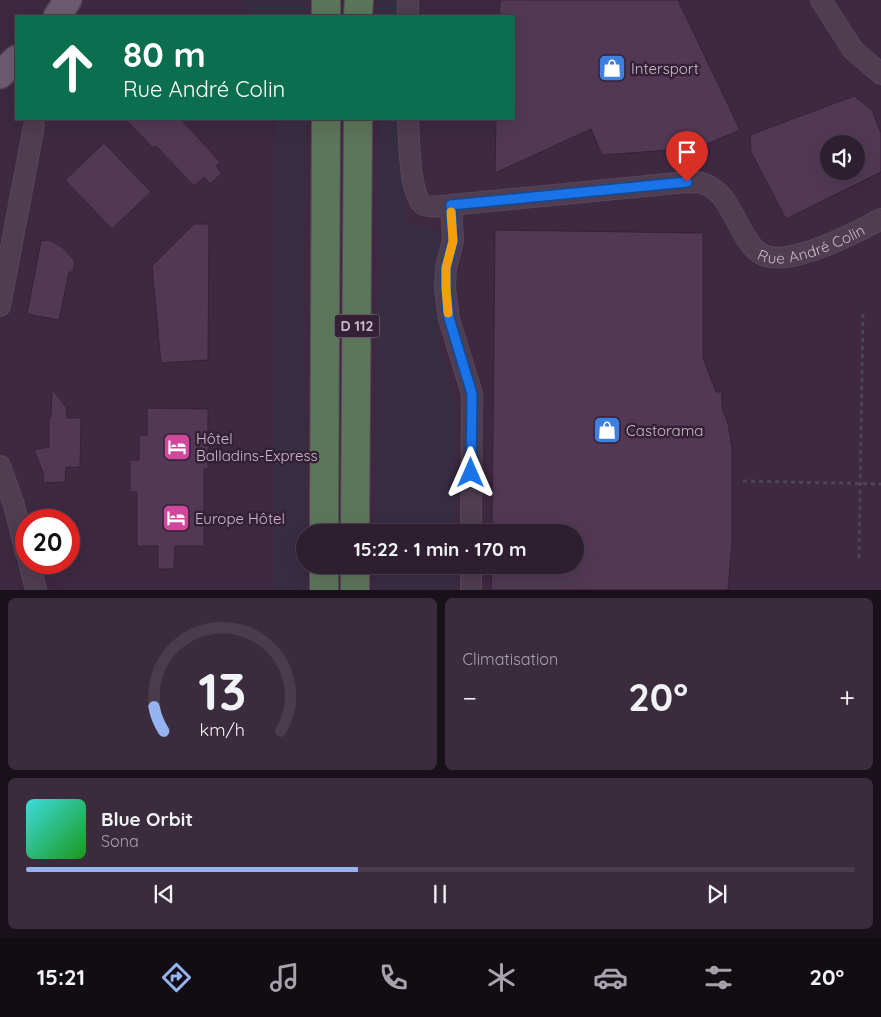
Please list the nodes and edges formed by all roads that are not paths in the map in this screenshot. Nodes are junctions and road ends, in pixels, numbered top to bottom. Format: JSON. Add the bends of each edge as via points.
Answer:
{"nodes":[{"id":1,"x":68,"y":0,"type":"edge"},
{"id":2,"x":326,"y":0,"type":"edge"},
{"id":3,"x":358,"y":0,"type":"edge"},
{"id":4,"x":408,"y":0,"type":"edge"},
{"id":5,"x":821,"y":0,"type":"edge"},
{"id":6,"x":58,"y":15,"type":"edge"},
{"id":7,"x":326,"y":15,"type":"edge"},
{"id":8,"x":358,"y":15,"type":"edge"},
{"id":9,"x":408,"y":15,"type":"edge"},
{"id":10,"x":15,"y":60,"type":"edge"},
{"id":11,"x":881,"y":74,"type":"edge"},
{"id":12,"x":0,"y":75,"type":"edge"},
{"id":13,"x":326,"y":120,"type":"edge"},
{"id":14,"x":358,"y":120,"type":"edge"},
{"id":15,"x":408,"y":120,"type":"edge"},
{"id":16,"x":34,"y":126,"type":"dead end"},
{"id":17,"x":451,"y":205,"type":"junction"},
{"id":18,"x":881,"y":220,"type":"edge"},
{"id":19,"x":0,"y":306,"type":"edge"},
{"id":20,"x":0,"y":466,"type":"edge"},
{"id":21,"x":4,"y":486,"type":"edge"},
{"id":22,"x":15,"y":509,"type":"edge"},
{"id":23,"x":324,"y":524,"type":"edge"},
{"id":24,"x":355,"y":524,"type":"edge"},
{"id":25,"x":471,"y":524,"type":"edge"},
{"id":26,"x":32,"y":574,"type":"edge"},
{"id":27,"x":324,"y":574,"type":"edge"},
{"id":28,"x":355,"y":574,"type":"edge"},
{"id":29,"x":471,"y":574,"type":"edge"},
{"id":30,"x":36,"y":590,"type":"edge"},
{"id":31,"x":324,"y":590,"type":"edge"},
{"id":32,"x":355,"y":590,"type":"edge"},
{"id":33,"x":471,"y":590,"type":"edge"}],
"edges":[{"from":1,"to":6,"type":"main road"},
{"from":2,"to":7,"type":"highway"},
{"from":3,"to":8,"type":"highway"},
{"from":4,"to":9,"type":"street"},
{"from":5,"to":11,"type":"street","via":[[854,50]]},
{"from":10,"to":12,"type":"main road"},
{"from":13,"to":23,"type":"highway","number":"D 112"},
{"from":14,"to":24,"type":"highway","number":"D 112"},
{"from":15,"to":17,"type":"street","name":"Rue André Colin","via":[[411,171],[418,200],[426,206]]},
{"from":16,"to":19,"type":"street"},
{"from":17,"to":18,"type":"street","name":"Rue André Colin","via":[[695,182],[721,196],[752,246],[766,256],[776,257],[815,250]]},
{"from":17,"to":25,"type":"street","via":[[453,241],[446,268],[446,288],[449,318],[472,394]]},
{"from":20,"to":21,"type":"street"},
{"from":21,"to":22,"type":"street"},
{"from":26,"to":30,"type":"street"},
{"from":27,"to":31,"type":"highway"},
{"from":28,"to":32,"type":"highway"},
{"from":29,"to":33,"type":"street"}]}
